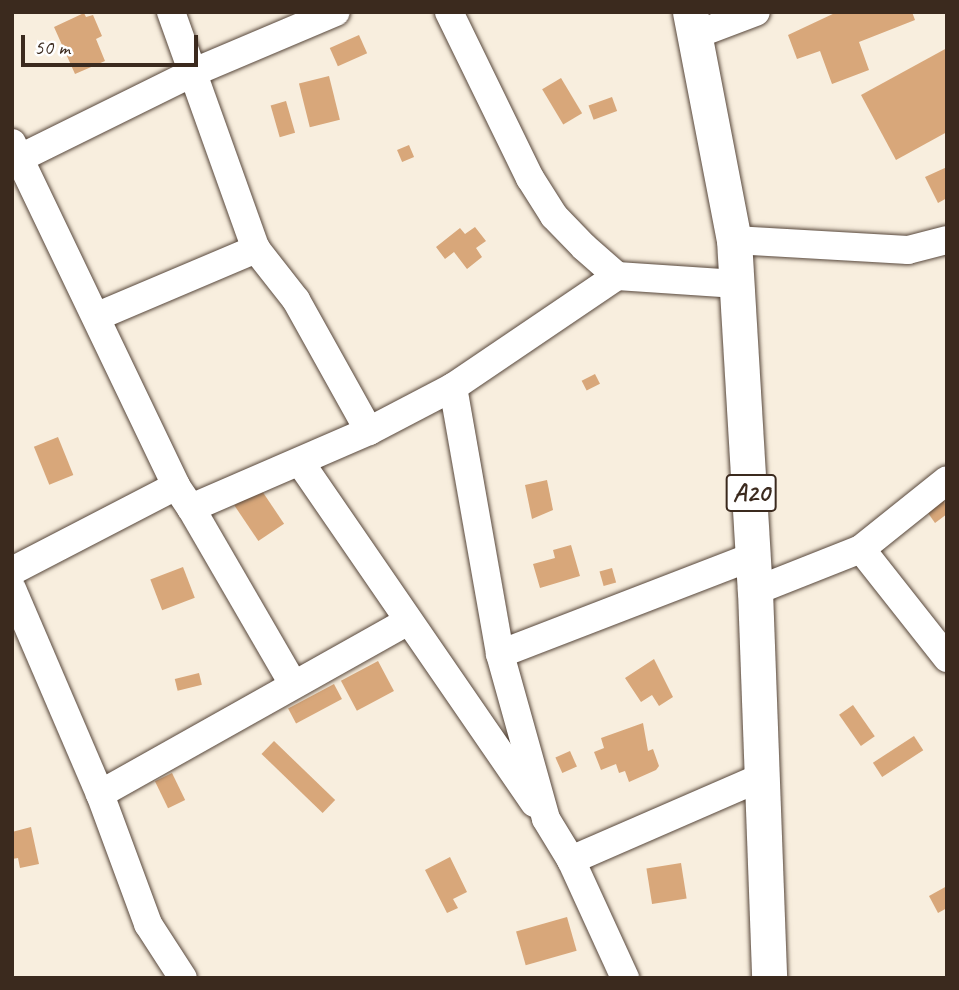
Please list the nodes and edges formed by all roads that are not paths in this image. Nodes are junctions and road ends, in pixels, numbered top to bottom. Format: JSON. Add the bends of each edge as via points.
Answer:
{"nodes":[{"id":1,"x":171,"y":12,"type":"edge"},
{"id":2,"x":336,"y":12,"type":"edge"},
{"id":3,"x":449,"y":12,"type":"edge"},
{"id":4,"x":756,"y":12,"type":"edge"},
{"id":5,"x":692,"y":24,"type":"edge"},
{"id":6,"x":192,"y":73,"type":"junction"},
{"id":7,"x":14,"y":155,"type":"edge"},
{"id":8,"x":734,"y":240,"type":"junction"},
{"id":9,"x":947,"y":240,"type":"edge"},
{"id":10,"x":256,"y":250,"type":"junction"},
{"id":11,"x":617,"y":276,"type":"junction"},
{"id":12,"x":737,"y":284,"type":"junction"},
{"id":13,"x":98,"y":316,"type":"junction"},
{"id":14,"x":453,"y":387,"type":"junction"},
{"id":15,"x":369,"y":431,"type":"junction"},
{"id":16,"x":300,"y":462,"type":"junction"},
{"id":17,"x":947,"y":480,"type":"edge"},
{"id":18,"x":183,"y":497,"type":"junction"},
{"id":19,"x":861,"y":549,"type":"junction"},
{"id":20,"x":754,"y":556,"type":"junction"},
{"id":21,"x":12,"y":571,"type":"edge"},
{"id":22,"x":12,"y":589,"type":"edge"},
{"id":23,"x":755,"y":590,"type":"junction"},
{"id":24,"x":406,"y":622,"type":"junction"},
{"id":25,"x":500,"y":654,"type":"junction"},
{"id":26,"x":947,"y":658,"type":"edge"},
{"id":27,"x":292,"y":682,"type":"junction"},
{"id":28,"x":760,"y":778,"type":"junction"},
{"id":29,"x":100,"y":794,"type":"junction"},
{"id":30,"x":546,"y":819,"type":"junction"},
{"id":31,"x":571,"y":860,"type":"junction"},
{"id":32,"x":183,"y":978,"type":"edge"},
{"id":33,"x":625,"y":978,"type":"edge"},
{"id":34,"x":769,"y":978,"type":"edge"}],
"edges":[{"from":1,"to":6,"type":"street"},
{"from":2,"to":6,"type":"street"},
{"from":3,"to":11,"type":"street","via":[[530,178],[554,216]]},
{"from":4,"to":5,"type":"street"},
{"from":5,"to":8,"type":"main road","number":"A20"},
{"from":6,"to":7,"type":"street"},
{"from":6,"to":10,"type":"street"},
{"from":7,"to":13,"type":"street"},
{"from":8,"to":9,"type":"street","via":[[908,250]]},
{"from":8,"to":12,"type":"main road","number":"A20"},
{"from":10,"to":13,"type":"street"},
{"from":10,"to":15,"type":"street","via":[[296,300]]},
{"from":11,"to":12,"type":"street"},
{"from":11,"to":14,"type":"street"},
{"from":12,"to":20,"type":"main road","number":"A20"},
{"from":13,"to":18,"type":"street"},
{"from":14,"to":15,"type":"street"},
{"from":14,"to":25,"type":"street"},
{"from":15,"to":16,"type":"street"},
{"from":16,"to":18,"type":"street"},
{"from":16,"to":24,"type":"street"},
{"from":17,"to":19,"type":"street"},
{"from":18,"to":21,"type":"street"},
{"from":18,"to":27,"type":"street"},
{"from":19,"to":23,"type":"street"},
{"from":19,"to":26,"type":"street"},
{"from":20,"to":23,"type":"main road","number":"A20"},
{"from":20,"to":25,"type":"street"},
{"from":22,"to":29,"type":"street"},
{"from":23,"to":28,"type":"main road","number":"A20"},
{"from":24,"to":27,"type":"street"},
{"from":24,"to":30,"type":"street"},
{"from":25,"to":30,"type":"street"},
{"from":27,"to":29,"type":"street"},
{"from":28,"to":31,"type":"street"},
{"from":28,"to":34,"type":"main road","number":"A20"},
{"from":29,"to":32,"type":"street","via":[[148,924]]},
{"from":30,"to":31,"type":"street"},
{"from":31,"to":33,"type":"street"}]}
